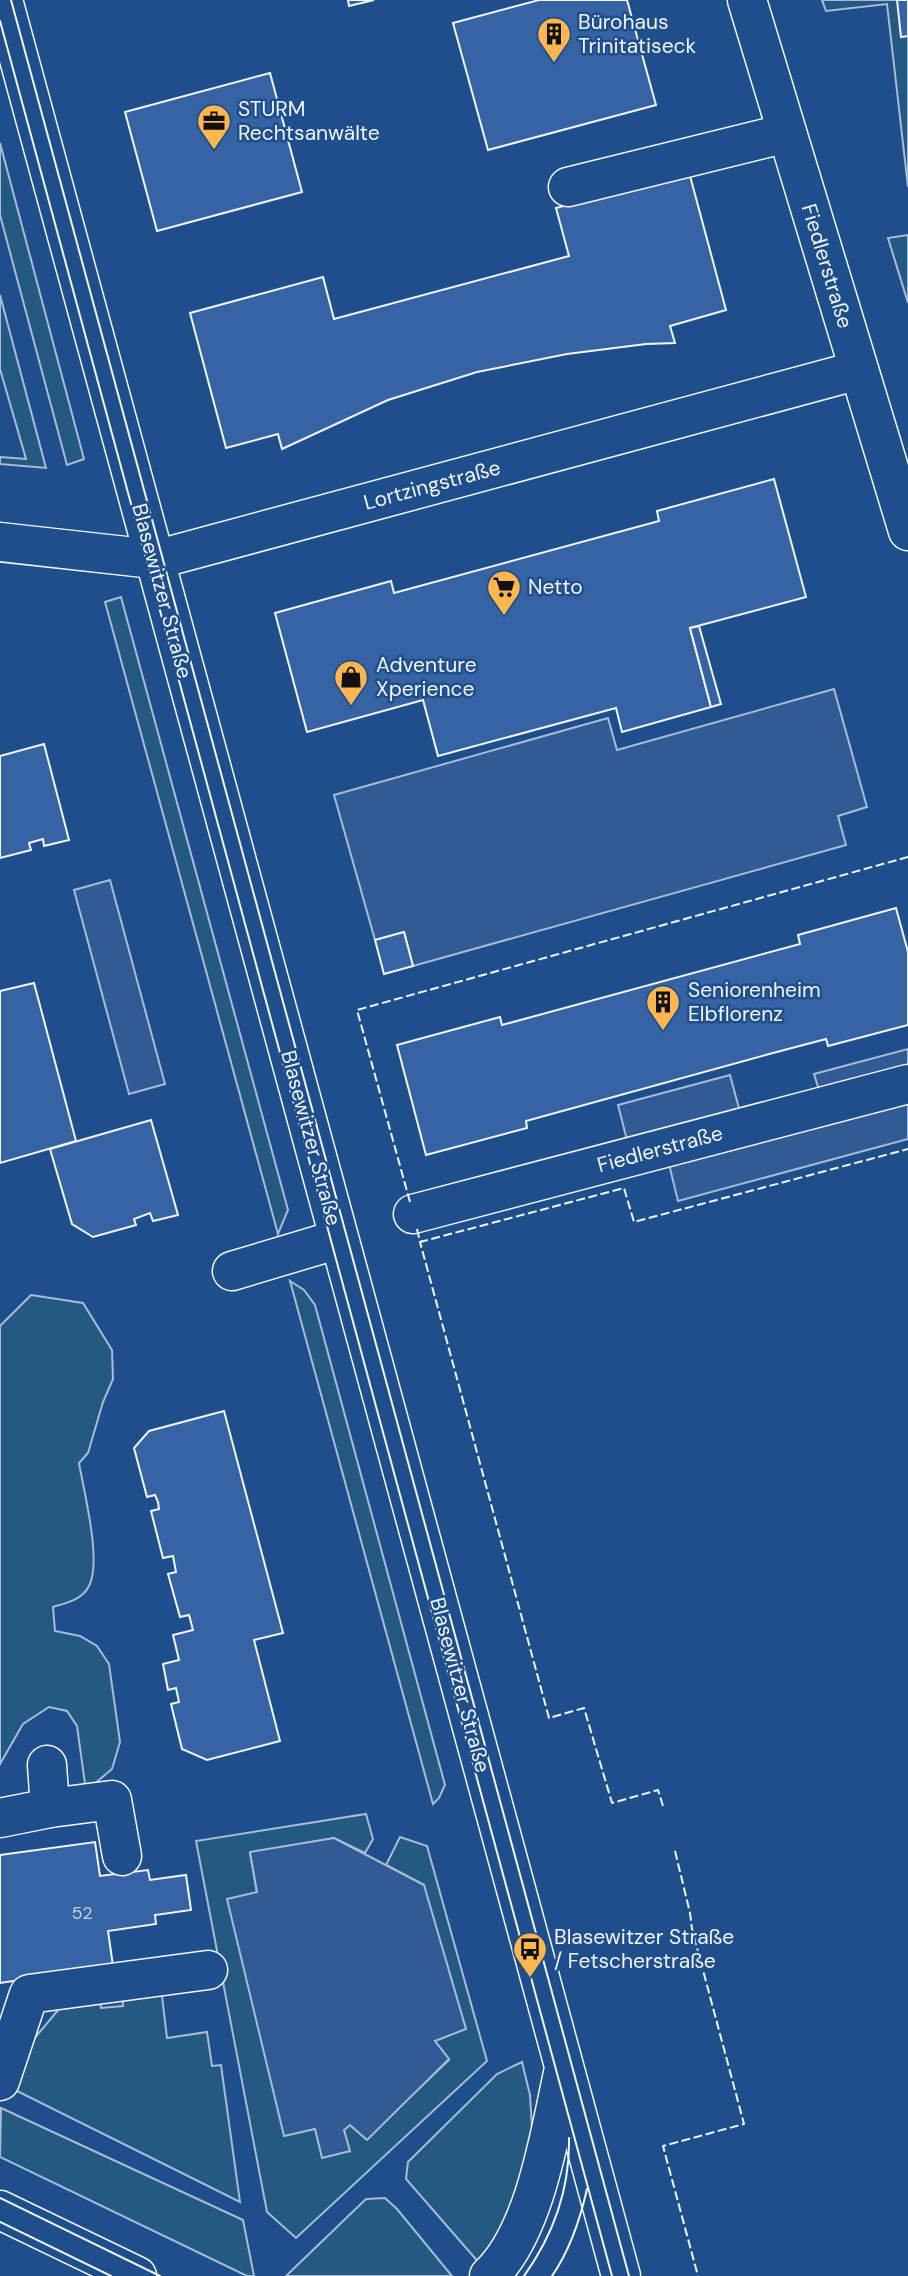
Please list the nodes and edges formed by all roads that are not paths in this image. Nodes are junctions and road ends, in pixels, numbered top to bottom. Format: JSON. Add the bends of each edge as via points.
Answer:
{"nodes":[{"id":1,"x":3,"y":0,"type":"edge"},
{"id":2,"x":747,"y":0,"type":"edge"},
{"id":3,"x":787,"y":133,"type":"junction"},
{"id":4,"x":568,"y":187,"type":"dead end"},
{"id":5,"x":859,"y":370,"type":"junction"},
{"id":6,"x":908,"y":531,"type":"edge"},
{"id":7,"x":0,"y":542,"type":"edge"},
{"id":8,"x":154,"y":559,"type":"junction"},
{"id":9,"x":908,"y":1084,"type":"edge"},
{"id":10,"x":413,"y":1214,"type":"dead end"},
{"id":11,"x":339,"y":1239,"type":"junction"},
{"id":12,"x":232,"y":1271,"type":"dead end"},
{"id":13,"x":47,"y":1765,"type":"dead end"},
{"id":14,"x":50,"y":1808,"type":"junction"},
{"id":15,"x":0,"y":1818,"type":"edge"},
{"id":16,"x":122,"y":1856,"type":"dead end"},
{"id":17,"x":208,"y":1970,"type":"dead end"},
{"id":18,"x":564,"y":2068,"type":"junction"},
{"id":19,"x":0,"y":2081,"type":"edge"},
{"id":20,"x":0,"y":2210,"type":"edge"},
{"id":21,"x":137,"y":2276,"type":"edge"},
{"id":22,"x":489,"y":2276,"type":"edge"},
{"id":23,"x":621,"y":2276,"type":"edge"}],
"edges":[{"from":1,"to":8,"type":"street","name":"Blasewitzer Straße"},
{"from":2,"to":3,"type":"street","name":"Fiedlerstraße"},
{"from":3,"to":4,"type":"street"},
{"from":3,"to":5,"type":"street","name":"Fiedlerstraße"},
{"from":5,"to":6,"type":"street","name":"Fiedlerstraße"},
{"from":5,"to":8,"type":"street","name":"Lortzingstraße"},
{"from":7,"to":8,"type":"street","name":"Lortzingstraße"},
{"from":8,"to":11,"type":"street","name":"Blasewitzer Straße"},
{"from":9,"to":10,"type":"street","name":"Fiedlerstraße"},
{"from":11,"to":12,"type":"street"},
{"from":11,"to":18,"type":"street","name":"Blasewitzer Straße"},
{"from":13,"to":14,"type":"street"},
{"from":14,"to":15,"type":"street"},
{"from":14,"to":16,"type":"street","via":[[112,1800]]},
{"from":17,"to":19,"type":"street","via":[[29,1994]]},
{"from":18,"to":22,"type":"street","via":[[531,2203],[516,2237]]},
{"from":18,"to":23,"type":"street","name":"Blasewitzer Straße"},
{"from":20,"to":21,"type":"street"}]}
